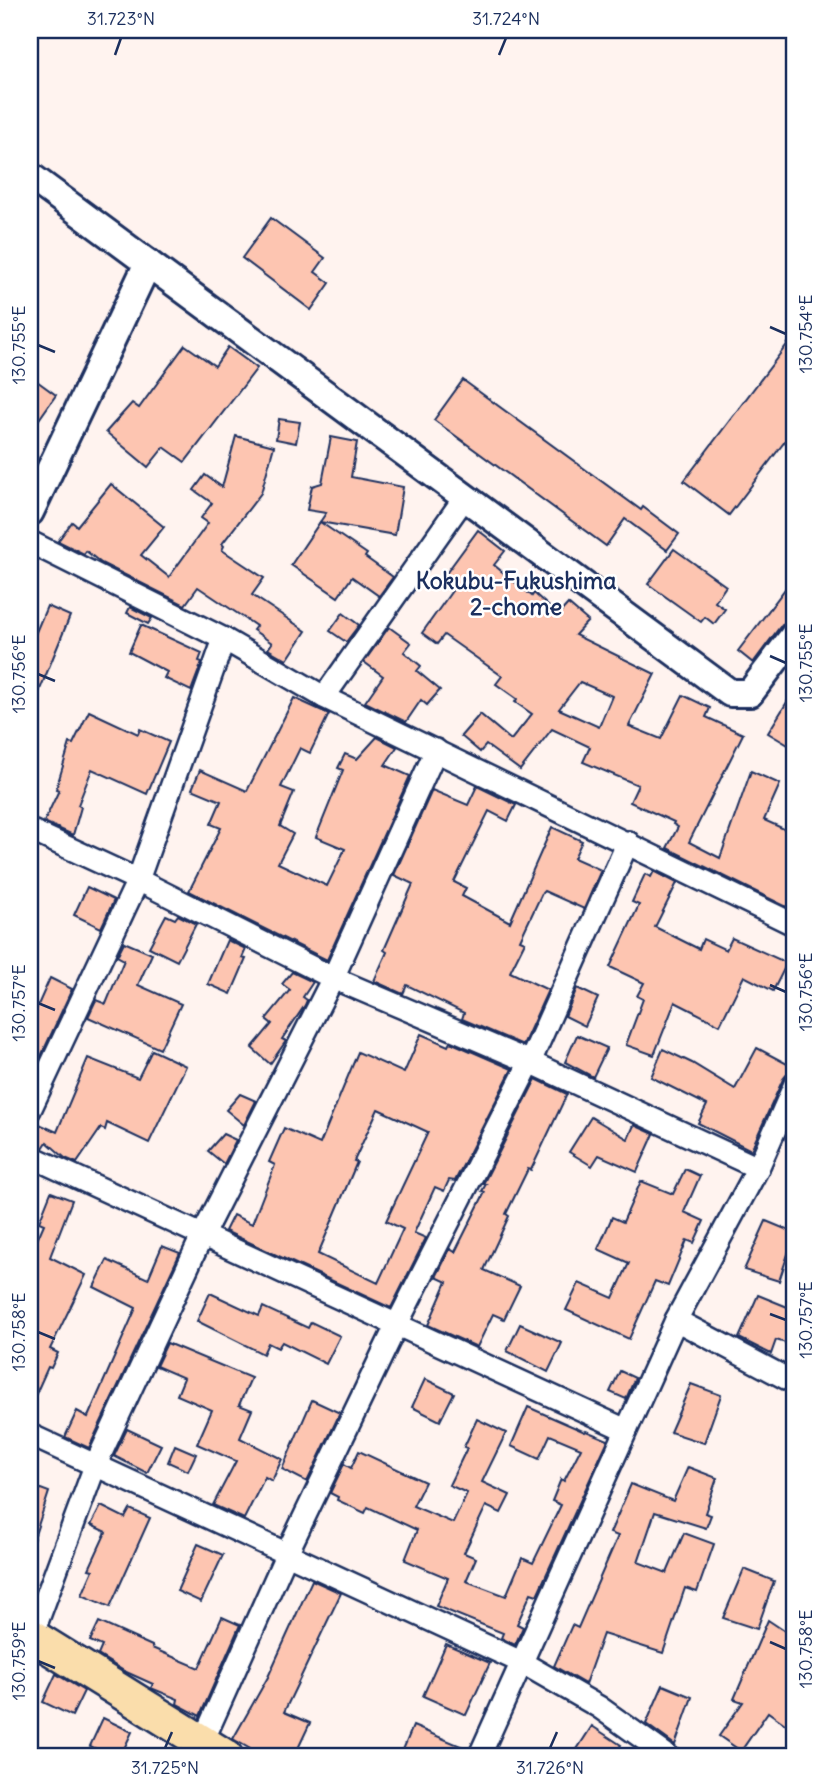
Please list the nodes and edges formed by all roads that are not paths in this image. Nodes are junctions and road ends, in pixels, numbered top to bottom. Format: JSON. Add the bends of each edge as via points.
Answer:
{"nodes":[{"id":1,"x":30,"y":176,"type":"edge"},
{"id":2,"x":148,"y":263,"type":"junction"},
{"id":3,"x":465,"y":497,"type":"junction"},
{"id":4,"x":32,"y":500,"type":"edge"},
{"id":5,"x":30,"y":542,"type":"edge"},
{"id":6,"x":795,"y":634,"type":"edge"},
{"id":7,"x":224,"y":639,"type":"junction"},
{"id":8,"x":324,"y":697,"type":"junction"},
{"id":9,"x":436,"y":750,"type":"junction"},
{"id":10,"x":30,"y":830,"type":"edge"},
{"id":11,"x":628,"y":842,"type":"junction"},
{"id":12,"x":138,"y":880,"type":"junction"},
{"id":13,"x":795,"y":925,"type":"edge"},
{"id":14,"x":333,"y":978,"type":"junction"},
{"id":15,"x":530,"y":1062,"type":"junction"},
{"id":16,"x":795,"y":1084,"type":"edge"},
{"id":17,"x":30,"y":1110,"type":"edge"},
{"id":18,"x":30,"y":1156,"type":"edge"},
{"id":19,"x":758,"y":1168,"type":"junction"},
{"id":20,"x":204,"y":1234,"type":"junction"},
{"id":21,"x":676,"y":1320,"type":"junction"},
{"id":22,"x":396,"y":1326,"type":"junction"},
{"id":23,"x":795,"y":1383,"type":"edge"},
{"id":24,"x":626,"y":1430,"type":"junction"},
{"id":25,"x":30,"y":1435,"type":"edge"},
{"id":26,"x":95,"y":1466,"type":"junction"},
{"id":27,"x":287,"y":1553,"type":"junction"},
{"id":28,"x":30,"y":1637,"type":"edge"},
{"id":29,"x":521,"y":1662,"type":"junction"},
{"id":30,"x":208,"y":1752,"type":"edge"},
{"id":31,"x":479,"y":1757,"type":"edge"},
{"id":32,"x":669,"y":1757,"type":"edge"}],
"edges":[{"from":1,"to":2,"type":"street"},
{"from":2,"to":3,"type":"street"},
{"from":2,"to":4,"type":"street"},
{"from":3,"to":6,"type":"street","via":[[730,693],[750,693]]},
{"from":3,"to":8,"type":"street"},
{"from":5,"to":7,"type":"street"},
{"from":7,"to":8,"type":"street"},
{"from":7,"to":12,"type":"street"},
{"from":8,"to":9,"type":"street"},
{"from":9,"to":11,"type":"street"},
{"from":9,"to":14,"type":"street"},
{"from":10,"to":12,"type":"street"},
{"from":11,"to":13,"type":"street"},
{"from":11,"to":15,"type":"street"},
{"from":12,"to":14,"type":"street"},
{"from":12,"to":17,"type":"street"},
{"from":14,"to":15,"type":"street"},
{"from":14,"to":20,"type":"street"},
{"from":15,"to":19,"type":"street"},
{"from":15,"to":22,"type":"street"},
{"from":16,"to":19,"type":"street"},
{"from":18,"to":20,"type":"street"},
{"from":19,"to":21,"type":"street"},
{"from":20,"to":22,"type":"street"},
{"from":20,"to":26,"type":"street"},
{"from":21,"to":23,"type":"street"},
{"from":21,"to":24,"type":"street"},
{"from":22,"to":24,"type":"street"},
{"from":22,"to":27,"type":"street"},
{"from":24,"to":29,"type":"street"},
{"from":25,"to":26,"type":"street"},
{"from":26,"to":27,"type":"street"},
{"from":26,"to":28,"type":"street"},
{"from":27,"to":29,"type":"street"},
{"from":27,"to":30,"type":"street"},
{"from":28,"to":30,"type":"main road"},
{"from":29,"to":31,"type":"street"},
{"from":29,"to":32,"type":"street","via":[[599,1707]]}]}
